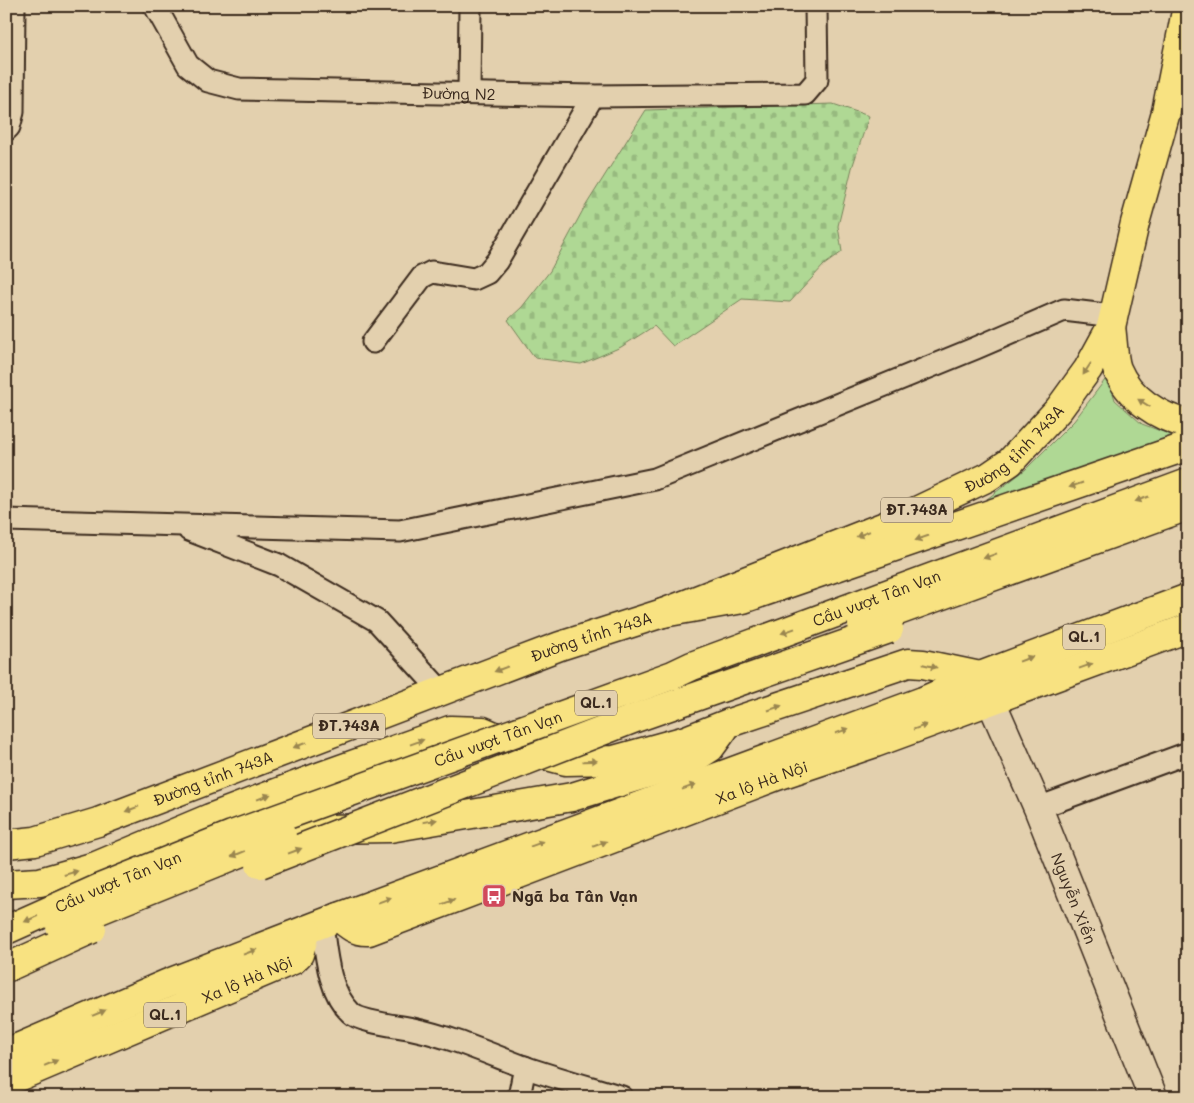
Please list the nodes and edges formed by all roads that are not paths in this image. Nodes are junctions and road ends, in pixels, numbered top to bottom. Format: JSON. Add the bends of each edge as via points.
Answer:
{"nodes":[{"id":1,"x":14,"y":6,"type":"edge"},
{"id":2,"x":155,"y":6,"type":"edge"},
{"id":3,"x":470,"y":6,"type":"edge"},
{"id":4,"x":816,"y":6,"type":"edge"},
{"id":5,"x":1187,"y":6,"type":"edge"},
{"id":6,"x":469,"y":93,"type":"junction"},
{"id":7,"x":593,"y":96,"type":"junction"},
{"id":8,"x":8,"y":128,"type":"edge"},
{"id":9,"x":1113,"y":322,"type":"junction"},
{"id":10,"x":373,"y":342,"type":"dead end"},
{"id":11,"x":1188,"y":424,"type":"edge"},
{"id":12,"x":1188,"y":446,"type":"edge"},
{"id":13,"x":1188,"y":483,"type":"edge"},
{"id":14,"x":1188,"y":506,"type":"edge"},
{"id":15,"x":6,"y":520,"type":"edge"},
{"id":16,"x":173,"y":525,"type":"junction"},
{"id":17,"x":1188,"y":526,"type":"edge"},
{"id":18,"x":1188,"y":598,"type":"edge"},
{"id":19,"x":663,"y":613,"type":"junction"},
{"id":20,"x":1188,"y":628,"type":"edge"},
{"id":21,"x":980,"y":676,"type":"junction"},
{"id":22,"x":441,"y":691,"type":"junction"},
{"id":23,"x":991,"y":701,"type":"junction"},
{"id":24,"x":729,"y":723,"type":"junction"},
{"id":25,"x":1185,"y":760,"type":"edge"},
{"id":26,"x":1038,"y":808,"type":"junction"},
{"id":27,"x":6,"y":844,"type":"edge"},
{"id":28,"x":122,"y":855,"type":"junction"},
{"id":29,"x":6,"y":884,"type":"edge"},
{"id":30,"x":322,"y":924,"type":"junction"},
{"id":31,"x":6,"y":930,"type":"edge"},
{"id":32,"x":6,"y":949,"type":"edge"},
{"id":33,"x":6,"y":968,"type":"edge"},
{"id":34,"x":6,"y":1053,"type":"edge"},
{"id":35,"x":525,"y":1067,"type":"junction"},
{"id":36,"x":6,"y":1082,"type":"edge"},
{"id":37,"x":519,"y":1097,"type":"edge"},
{"id":38,"x":622,"y":1097,"type":"edge"},
{"id":39,"x":1153,"y":1097,"type":"edge"}],
"edges":[{"from":1,"to":8,"type":"street","via":[[13,112]]},
{"from":2,"to":6,"type":"street","name":"Đường N2","via":[[188,66],[208,81],[239,89]]},
{"from":3,"to":6,"type":"street"},
{"from":4,"to":7,"type":"street","name":"Đường N2","via":[[817,80],[805,94]]},
{"from":5,"to":9,"type":"main road","name":"Đường tỉnh 743A","number":"ĐT.743A","via":[[1166,112],[1135,224]]},
{"from":6,"to":7,"type":"street","name":"Đường N2"},
{"from":7,"to":10,"type":"street","via":[[487,273],[474,279],[432,272],[422,277]]},
{"from":11,"to":9,"type":"main road","name":"Đường tỉnh 743A","number":"ĐT.743A","one_way":true,"via":[[1170,420],[1135,398],[1117,368]]},
{"from":9,"to":16,"type":"street","via":[[1064,310],[655,479],[400,532]]},
{"from":9,"to":19,"type":"main road","name":"Đường tỉnh 743A","number":"ĐT.743A","one_way":true,"via":[[1088,369],[1059,409],[1010,462],[988,477],[885,526]]},
{"from":12,"to":19,"type":"main road","one_way":true,"via":[[743,599]]},
{"from":13,"to":31,"type":"main road","name":"Cầu vượt Tân Vạn","number":"QL.1","one_way":true,"bridge":true,"via":[[232,835]]},
{"from":14,"to":32,"type":"main road","name":"Cầu vượt Tân Vạn","number":"QL.1","one_way":true,"bridge":true,"via":[[356,806]]},
{"from":15,"to":16,"type":"street"},
{"from":16,"to":22,"type":"street","via":[[280,565],[377,621]]},
{"from":33,"to":17,"type":"main road","name":"Cầu vượt Tân Vạn","number":"QL.1","one_way":true,"bridge":true,"via":[[93,928],[638,717]]},
{"from":21,"to":18,"type":"main road","name":"Xa lộ Hà Nội","number":"QL.1","one_way":true},
{"from":19,"to":22,"type":"main road","name":"Đường tỉnh 743A","number":"ĐT.743A","one_way":true,"via":[[560,646]]},
{"from":23,"to":20,"type":"main road","name":"Xa lộ Hà Nội","number":"QL.1","one_way":true},
{"from":21,"to":23,"type":"main road"},
{"from":24,"to":21,"type":"main road","number":"ĐT.743A","one_way":true,"via":[[908,663]]},
{"from":30,"to":21,"type":"main road","name":"Xa lộ Hà Nội","number":"QL.1","one_way":true,"via":[[914,704]]},
{"from":22,"to":27,"type":"main road","name":"Đường tỉnh 743A","number":"ĐT.743A","one_way":true,"via":[[98,822],[35,841]]},
{"from":23,"to":26,"type":"main road","name":"Nguyễn Xiển"},
{"from":30,"to":23,"type":"main road","name":"Xa lộ Hà Nội","number":"QL.1","one_way":true,"via":[[369,931],[778,776]]},
{"from":28,"to":24,"type":"main road","one_way":true,"via":[[225,830],[390,828],[572,797],[691,760],[710,748]]},
{"from":28,"to":24,"type":"main road","number":"ĐT.743A","one_way":true,"via":[[210,818],[450,730],[483,731],[532,752],[566,761],[614,760],[686,740]]},
{"from":25,"to":26,"type":"street"},
{"from":26,"to":39,"type":"main road","name":"Nguyễn Xiển"},
{"from":29,"to":28,"type":"main road","number":"ĐT.743A","one_way":true,"via":[[40,882]]},
{"from":34,"to":30,"type":"main road","name":"Xa lộ Hà Nội","number":"QL.1","one_way":true,"via":[[166,984]]},
{"from":30,"to":35,"type":"street","via":[[334,986],[338,997],[352,1014],[379,1023],[436,1034]]},
{"from":36,"to":30,"type":"main road","name":"Xa lộ Hà Nội","number":"QL.1","one_way":true,"via":[[293,960]]},
{"from":35,"to":37,"type":"street"},
{"from":35,"to":38,"type":"street"}]}
